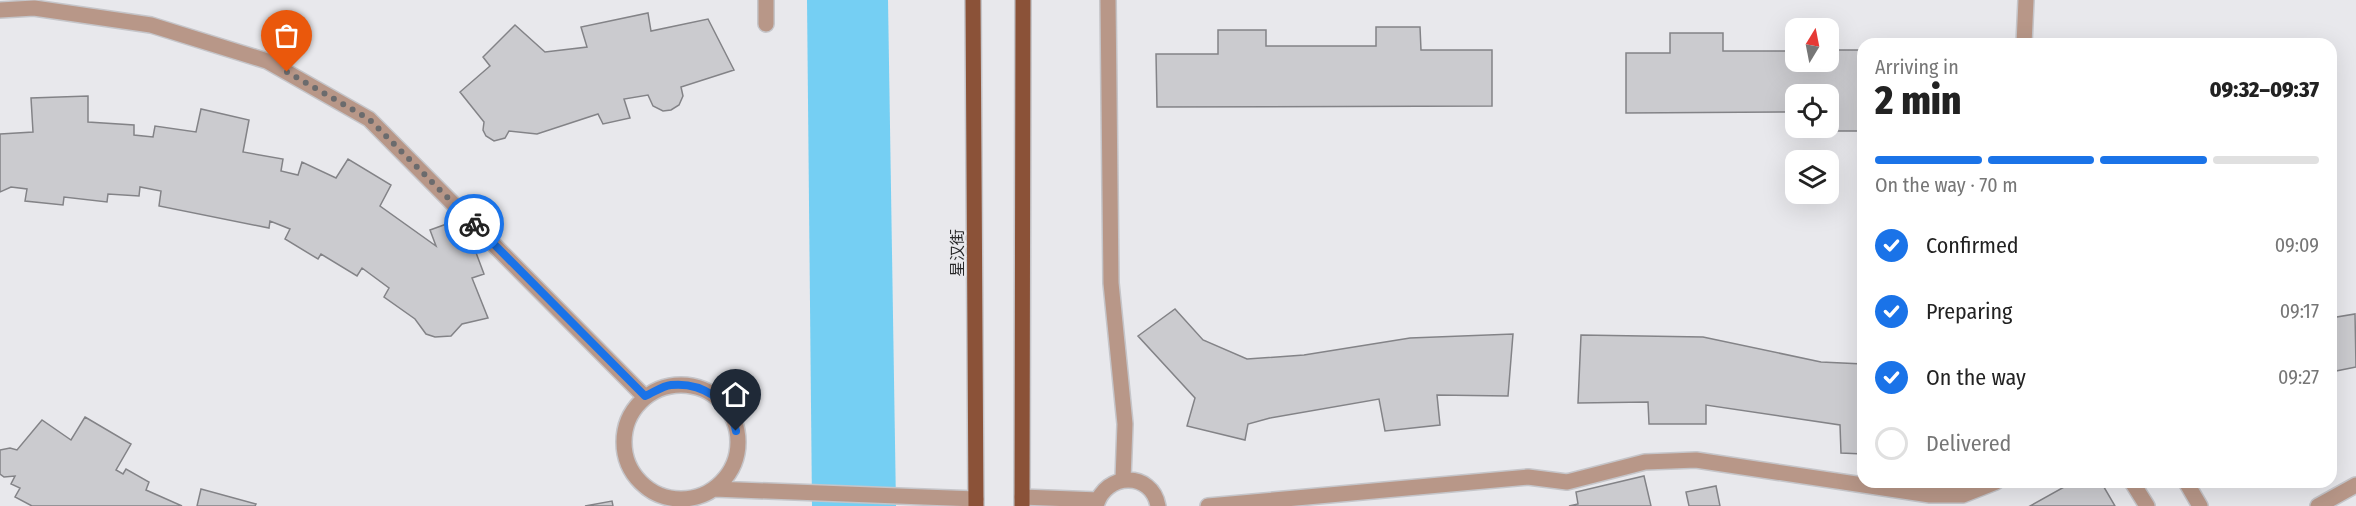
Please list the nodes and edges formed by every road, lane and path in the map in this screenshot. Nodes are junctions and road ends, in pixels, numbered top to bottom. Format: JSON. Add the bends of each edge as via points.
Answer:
{"nodes":[{"id":1,"x":766,"y":0,"type":"edge"},
{"id":2,"x":973,"y":0,"type":"edge"},
{"id":3,"x":1023,"y":0,"type":"edge"},
{"id":4,"x":1108,"y":0,"type":"edge"},
{"id":5,"x":2025,"y":0,"type":"edge"},
{"id":6,"x":0,"y":10,"type":"edge"},
{"id":7,"x":766,"y":24,"type":"dead end"},
{"id":8,"x":2024,"y":38,"type":"edge"},
{"id":9,"x":645,"y":396,"type":"junction"},
{"id":10,"x":1123,"y":480,"type":"junction"},
{"id":11,"x":1857,"y":484,"type":"edge"},
{"id":12,"x":2356,"y":485,"type":"edge"},
{"id":13,"x":1883,"y":488,"type":"edge"},
{"id":14,"x":1981,"y":488,"type":"edge"},
{"id":15,"x":2136,"y":488,"type":"edge"},
{"id":16,"x":2190,"y":488,"type":"edge"},
{"id":17,"x":714,"y":489,"type":"junction"},
{"id":18,"x":1022,"y":501,"type":"edge"},
{"id":19,"x":976,"y":502,"type":"edge"},
{"id":20,"x":1097,"y":503,"type":"edge"},
{"id":21,"x":1158,"y":506,"type":"edge"},
{"id":22,"x":1208,"y":506,"type":"edge"},
{"id":23,"x":2147,"y":506,"type":"edge"},
{"id":24,"x":2200,"y":506,"type":"edge"},
{"id":25,"x":2318,"y":506,"type":"edge"}],
"edges":[{"from":1,"to":7,"type":"street"},
{"from":2,"to":19,"type":"main road","name":"星汉街"},
{"from":3,"to":18,"type":"main road"},
{"from":4,"to":10,"type":"street","via":[[1111,283],[1125,424]]},
{"from":5,"to":8,"type":"street"},
{"from":6,"to":9,"type":"street","via":[[34,8],[151,25],[267,61],[369,119]]},
{"from":9,"to":17,"type":"street","via":[[630,413],[623,434],[624,457],[634,477],[651,492],[672,499],[694,498]]},
{"from":9,"to":17,"type":"street","via":[[669,385],[695,386],[718,398],[734,419],[739,444],[732,469]]},
{"from":10,"to":20,"type":"street","via":[[1108,486]]},
{"from":10,"to":21,"type":"street","via":[[1144,484]]},
{"from":11,"to":22,"type":"street","via":[[1696,460],[1646,462],[1567,482],[1528,477]]},
{"from":12,"to":25,"type":"street"},
{"from":13,"to":14,"type":"street","via":[[1930,495],[1963,495]]},
{"from":15,"to":23,"type":"street"},
{"from":16,"to":24,"type":"street"},
{"from":17,"to":19,"type":"street"},
{"from":18,"to":20,"type":"street"}]}
